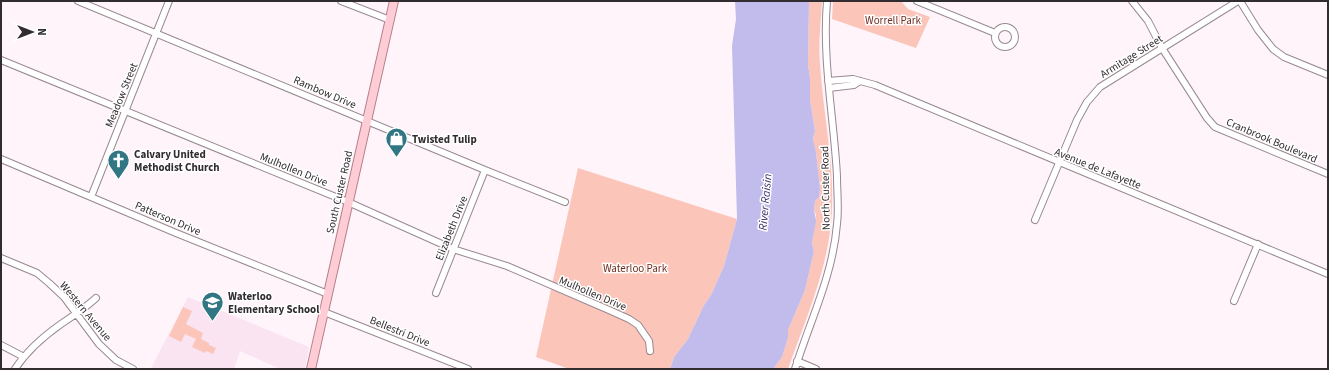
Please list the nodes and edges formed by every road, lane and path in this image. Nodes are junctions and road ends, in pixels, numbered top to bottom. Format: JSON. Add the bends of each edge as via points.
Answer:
{"nodes":[{"id":1,"x":78,"y":1,"type":"edge"},
{"id":2,"x":170,"y":1,"type":"edge"},
{"id":3,"x":341,"y":1,"type":"edge"},
{"id":4,"x":394,"y":1,"type":"edge"},
{"id":5,"x":827,"y":1,"type":"edge"},
{"id":6,"x":917,"y":1,"type":"edge"},
{"id":7,"x":1132,"y":1,"type":"edge"},
{"id":8,"x":1239,"y":1,"type":"edge"},
{"id":9,"x":390,"y":20,"type":"junction"},
{"id":10,"x":157,"y":33,"type":"junction"},
{"id":11,"x":995,"y":33,"type":"dead end"},
{"id":12,"x":1162,"y":48,"type":"junction"},
{"id":13,"x":1,"y":60,"type":"edge"},
{"id":14,"x":1328,"y":75,"type":"edge"},
{"id":15,"x":828,"y":81,"type":"junction"},
{"id":16,"x":860,"y":81,"type":"junction"},
{"id":17,"x":829,"y":88,"type":"junction"},
{"id":18,"x":126,"y":111,"type":"junction"},
{"id":19,"x":367,"y":121,"type":"junction"},
{"id":20,"x":1,"y":159,"type":"edge"},
{"id":21,"x":1059,"y":162,"type":"junction"},
{"id":22,"x":485,"y":170,"type":"junction"},
{"id":23,"x":1328,"y":174,"type":"edge"},
{"id":24,"x":91,"y":197,"type":"junction"},
{"id":25,"x":348,"y":202,"type":"junction"},
{"id":26,"x":565,"y":202,"type":"dead end"},
{"id":27,"x":1035,"y":220,"type":"dead end"},
{"id":28,"x":1258,"y":244,"type":"junction"},
{"id":29,"x":453,"y":249,"type":"junction"},
{"id":30,"x":1,"y":258,"type":"edge"},
{"id":31,"x":1328,"y":274,"type":"edge"},
{"id":32,"x":436,"y":293,"type":"dead end"},
{"id":33,"x":328,"y":294,"type":"junction"},
{"id":34,"x":96,"y":298,"type":"dead end"},
{"id":35,"x":1234,"y":301,"type":"dead end"},
{"id":36,"x":324,"y":312,"type":"junction"},
{"id":37,"x":77,"y":314,"type":"junction"},
{"id":38,"x":1,"y":345,"type":"edge"},
{"id":39,"x":650,"y":351,"type":"dead end"},
{"id":40,"x":24,"y":357,"type":"junction"},
{"id":41,"x":797,"y":361,"type":"junction"},
{"id":42,"x":126,"y":367,"type":"edge"},
{"id":43,"x":15,"y":369,"type":"edge"},
{"id":44,"x":133,"y":369,"type":"edge"},
{"id":45,"x":311,"y":369,"type":"edge"},
{"id":46,"x":468,"y":369,"type":"edge"},
{"id":47,"x":795,"y":369,"type":"edge"},
{"id":48,"x":816,"y":369,"type":"edge"}],
"edges":[{"from":1,"to":10,"type":"street","name":"Rambow Drive"},
{"from":2,"to":10,"type":"street","name":"Meadow Street"},
{"from":3,"to":9,"type":"street"},
{"from":4,"to":9,"type":"main road","name":"South Custer Road"},
{"from":5,"to":15,"type":"street","name":"North Custer Road","via":[[825,31]]},
{"from":6,"to":11,"type":"street"},
{"from":7,"to":12,"type":"street","name":"Cranbrook Boulevard","via":[[1148,21]]},
{"from":8,"to":12,"type":"street","name":"Armitage Street"},
{"from":8,"to":14,"type":"street","via":[[1273,49],[1284,57]]},
{"from":9,"to":19,"type":"main road","name":"South Custer Road"},
{"from":10,"to":18,"type":"street","name":"Meadow Street"},
{"from":10,"to":19,"type":"street","name":"Rambow Drive"},
{"from":12,"to":21,"type":"street","name":"Armitage Street","via":[[1100,87],[1082,110]]},
{"from":12,"to":23,"type":"street","name":"Cranbrook Boulevard","via":[[1215,127]]},
{"from":13,"to":18,"type":"street","name":"Mulhollen Drive"},
{"from":15,"to":16,"type":"street","name":"Avenue de Lafayette","via":[[853,78]]},
{"from":15,"to":17,"type":"street","name":"North Custer Road"},
{"from":16,"to":17,"type":"street","via":[[854,85]]},
{"from":16,"to":21,"type":"street","name":"Avenue de Lafayette"},
{"from":17,"to":41,"type":"street","name":"North Custer Road","via":[[838,202],[835,243],[831,266]]},
{"from":18,"to":24,"type":"street","name":"Meadow Street"},
{"from":18,"to":25,"type":"street","name":"Mulhollen Drive"},
{"from":19,"to":22,"type":"street","name":"Rambow Drive"},
{"from":19,"to":25,"type":"main road","name":"South Custer Road"},
{"from":20,"to":24,"type":"street","name":"Patterson Drive"},
{"from":21,"to":27,"type":"street","name":"Armitage Street"},
{"from":21,"to":28,"type":"street","name":"Avenue de Lafayette"},
{"from":22,"to":26,"type":"street","name":"Rambow Drive"},
{"from":22,"to":29,"type":"street","name":"Elizabeth Drive"},
{"from":24,"to":33,"type":"street","name":"Patterson Drive"},
{"from":25,"to":29,"type":"street","name":"Mulhollen Drive"},
{"from":25,"to":33,"type":"main road","name":"South Custer Road"},
{"from":28,"to":31,"type":"street","name":"Avenue de Lafayette"},
{"from":28,"to":35,"type":"street"},
{"from":29,"to":32,"type":"street","name":"Elizabeth Drive"},
{"from":29,"to":39,"type":"street","name":"Mulhollen Drive","via":[[507,266],[629,319],[643,331],[649,341]]},
{"from":30,"to":37,"type":"street","name":"Western Avenue","via":[[37,273],[64,297]]},
{"from":33,"to":36,"type":"main road","name":"South Custer Road"},
{"from":34,"to":37,"type":"street"},
{"from":36,"to":45,"type":"main road","name":"South Custer Road"},
{"from":36,"to":46,"type":"street","name":"Bellestri Drive"},
{"from":37,"to":40,"type":"street","via":[[51,331]]},
{"from":37,"to":42,"type":"street","name":"Western Avenue","via":[[99,344]]},
{"from":38,"to":40,"type":"street"},
{"from":40,"to":43,"type":"street"},
{"from":41,"to":47,"type":"street","name":"North Custer Road"},
{"from":41,"to":48,"type":"street"},
{"from":42,"to":44,"type":"street","name":"Western Avenue"}]}
